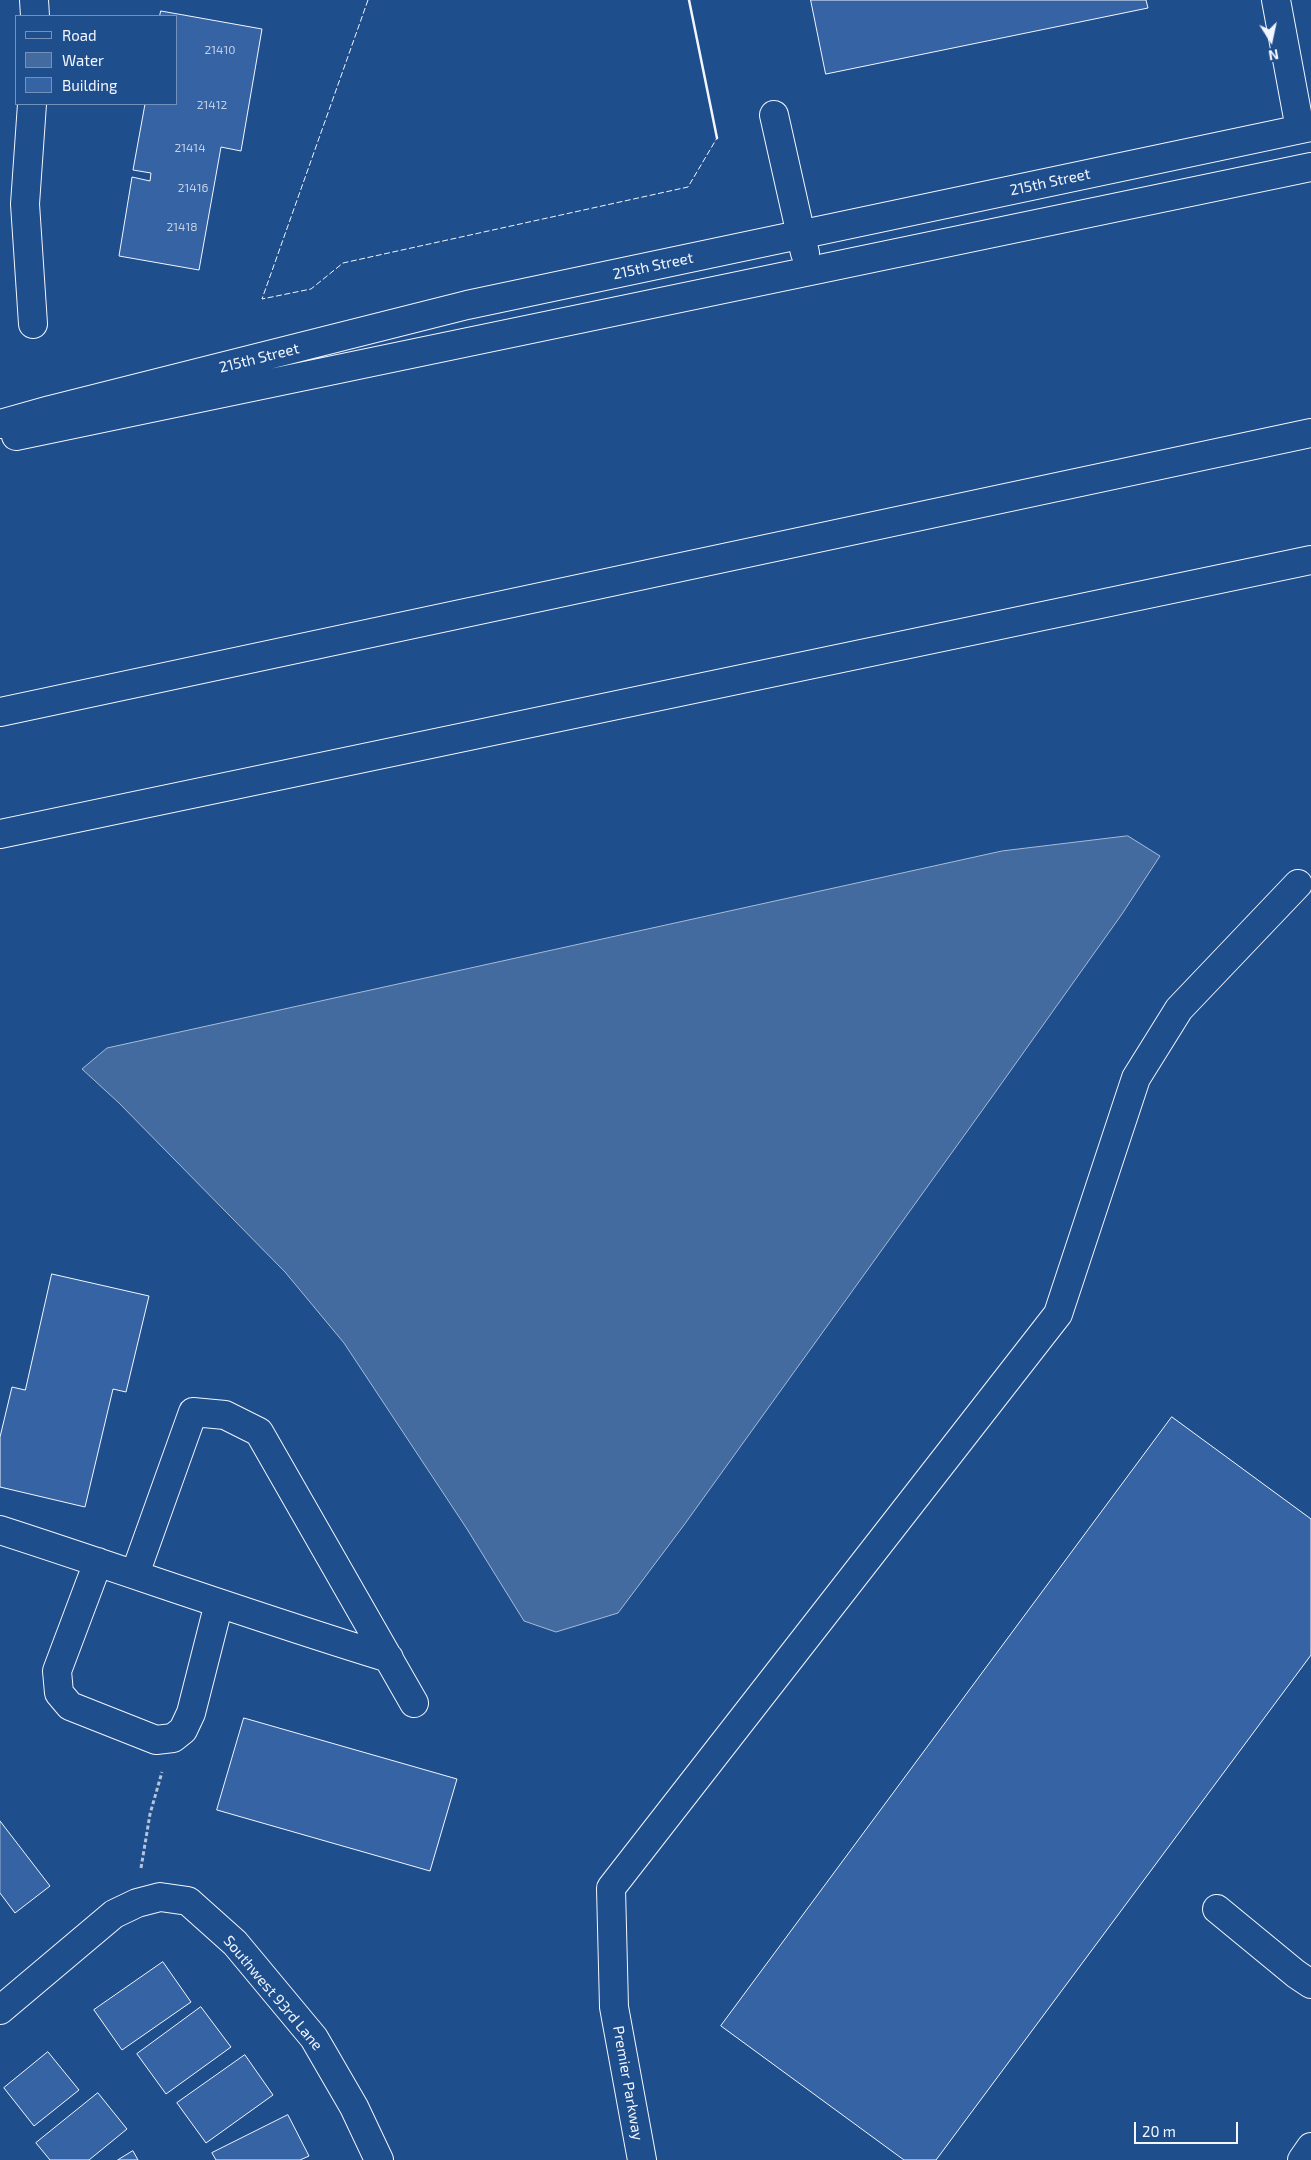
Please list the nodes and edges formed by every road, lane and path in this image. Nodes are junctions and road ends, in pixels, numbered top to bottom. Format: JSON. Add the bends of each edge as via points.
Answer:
{"nodes":[{"id":1,"x":34,"y":0,"type":"edge"},
{"id":2,"x":1277,"y":5,"type":"edge"},
{"id":3,"x":35,"y":15,"type":"edge"},
{"id":4,"x":32,"y":105,"type":"edge"},
{"id":5,"x":774,"y":115,"type":"dead end"},
{"id":6,"x":1306,"y":128,"type":"edge"},
{"id":7,"x":1311,"y":167,"type":"edge"},
{"id":8,"x":801,"y":235,"type":"junction"},
{"id":9,"x":808,"y":272,"type":"junction"},
{"id":10,"x":33,"y":324,"type":"dead end"},
{"id":11,"x":0,"y":424,"type":"edge"},
{"id":12,"x":1311,"y":433,"type":"edge"},
{"id":13,"x":0,"y":438,"type":"edge"},
{"id":14,"x":1311,"y":560,"type":"edge"},
{"id":15,"x":0,"y":712,"type":"edge"},
{"id":16,"x":0,"y":834,"type":"edge"},
{"id":17,"x":1298,"y":884,"type":"dead end"},
{"id":18,"x":0,"y":1530,"type":"edge"},
{"id":19,"x":98,"y":1562,"type":"junction"},
{"id":20,"x":135,"y":1574,"type":"junction"},
{"id":21,"x":218,"y":1603,"type":"junction"},
{"id":22,"x":389,"y":1658,"type":"junction"},
{"id":23,"x":414,"y":1703,"type":"dead end"},
{"id":24,"x":172,"y":1738,"type":"junction"},
{"id":25,"x":145,"y":1901,"type":"junction"},
{"id":26,"x":1217,"y":1909,"type":"dead end"},
{"id":27,"x":1311,"y":1984,"type":"edge"},
{"id":28,"x":0,"y":2010,"type":"edge"},
{"id":29,"x":1311,"y":2147,"type":"edge"},
{"id":30,"x":379,"y":2160,"type":"edge"},
{"id":31,"x":642,"y":2160,"type":"edge"},
{"id":32,"x":1302,"y":2160,"type":"edge"}],
"edges":[{"from":1,"to":3,"type":"main road"},
{"from":2,"to":6,"type":"main road"},
{"from":4,"to":10,"type":"main road","via":[[25,204]]},
{"from":5,"to":8,"type":"main road"},
{"from":6,"to":8,"type":"main road","name":"215th Street"},
{"from":7,"to":9,"type":"main road","name":"215th Street"},
{"from":8,"to":9,"type":"main road"},
{"from":8,"to":11,"type":"main road","name":"215th Street","via":[[467,305]]},
{"from":9,"to":13,"type":"main road","name":"215th Street"},
{"from":12,"to":15,"type":"main road"},
{"from":14,"to":16,"type":"main road"},
{"from":17,"to":31,"type":"main road","name":"Premier Parkway","via":[[1179,1009],[1136,1078],[1058,1314],[611,1888],[614,2007]]},
{"from":18,"to":19,"type":"main road"},
{"from":19,"to":20,"type":"main road"},
{"from":19,"to":24,"type":"main road","via":[[57,1671],[59,1694],[70,1706],[156,1740]]},
{"from":20,"to":21,"type":"main road"},
{"from":20,"to":22,"type":"main road","via":[[193,1412],[225,1415],[259,1432]]},
{"from":21,"to":22,"type":"main road"},
{"from":21,"to":24,"type":"main road","via":[[191,1713],[183,1730]]},
{"from":22,"to":23,"type":"main road"},
{"from":24,"to":25,"type":"path","via":[[150,1814],[141,1869]]},
{"from":25,"to":28,"type":"main road","name":"Southwest 93rd Lane","via":[[114,1914]]},
{"from":25,"to":30,"type":"main road","name":"Southwest 93rd Lane","via":[[160,1897],[188,1901],[235,1943],[314,2038],[354,2107]]},
{"from":26,"to":27,"type":"main road"},
{"from":29,"to":32,"type":"main road"}]}
